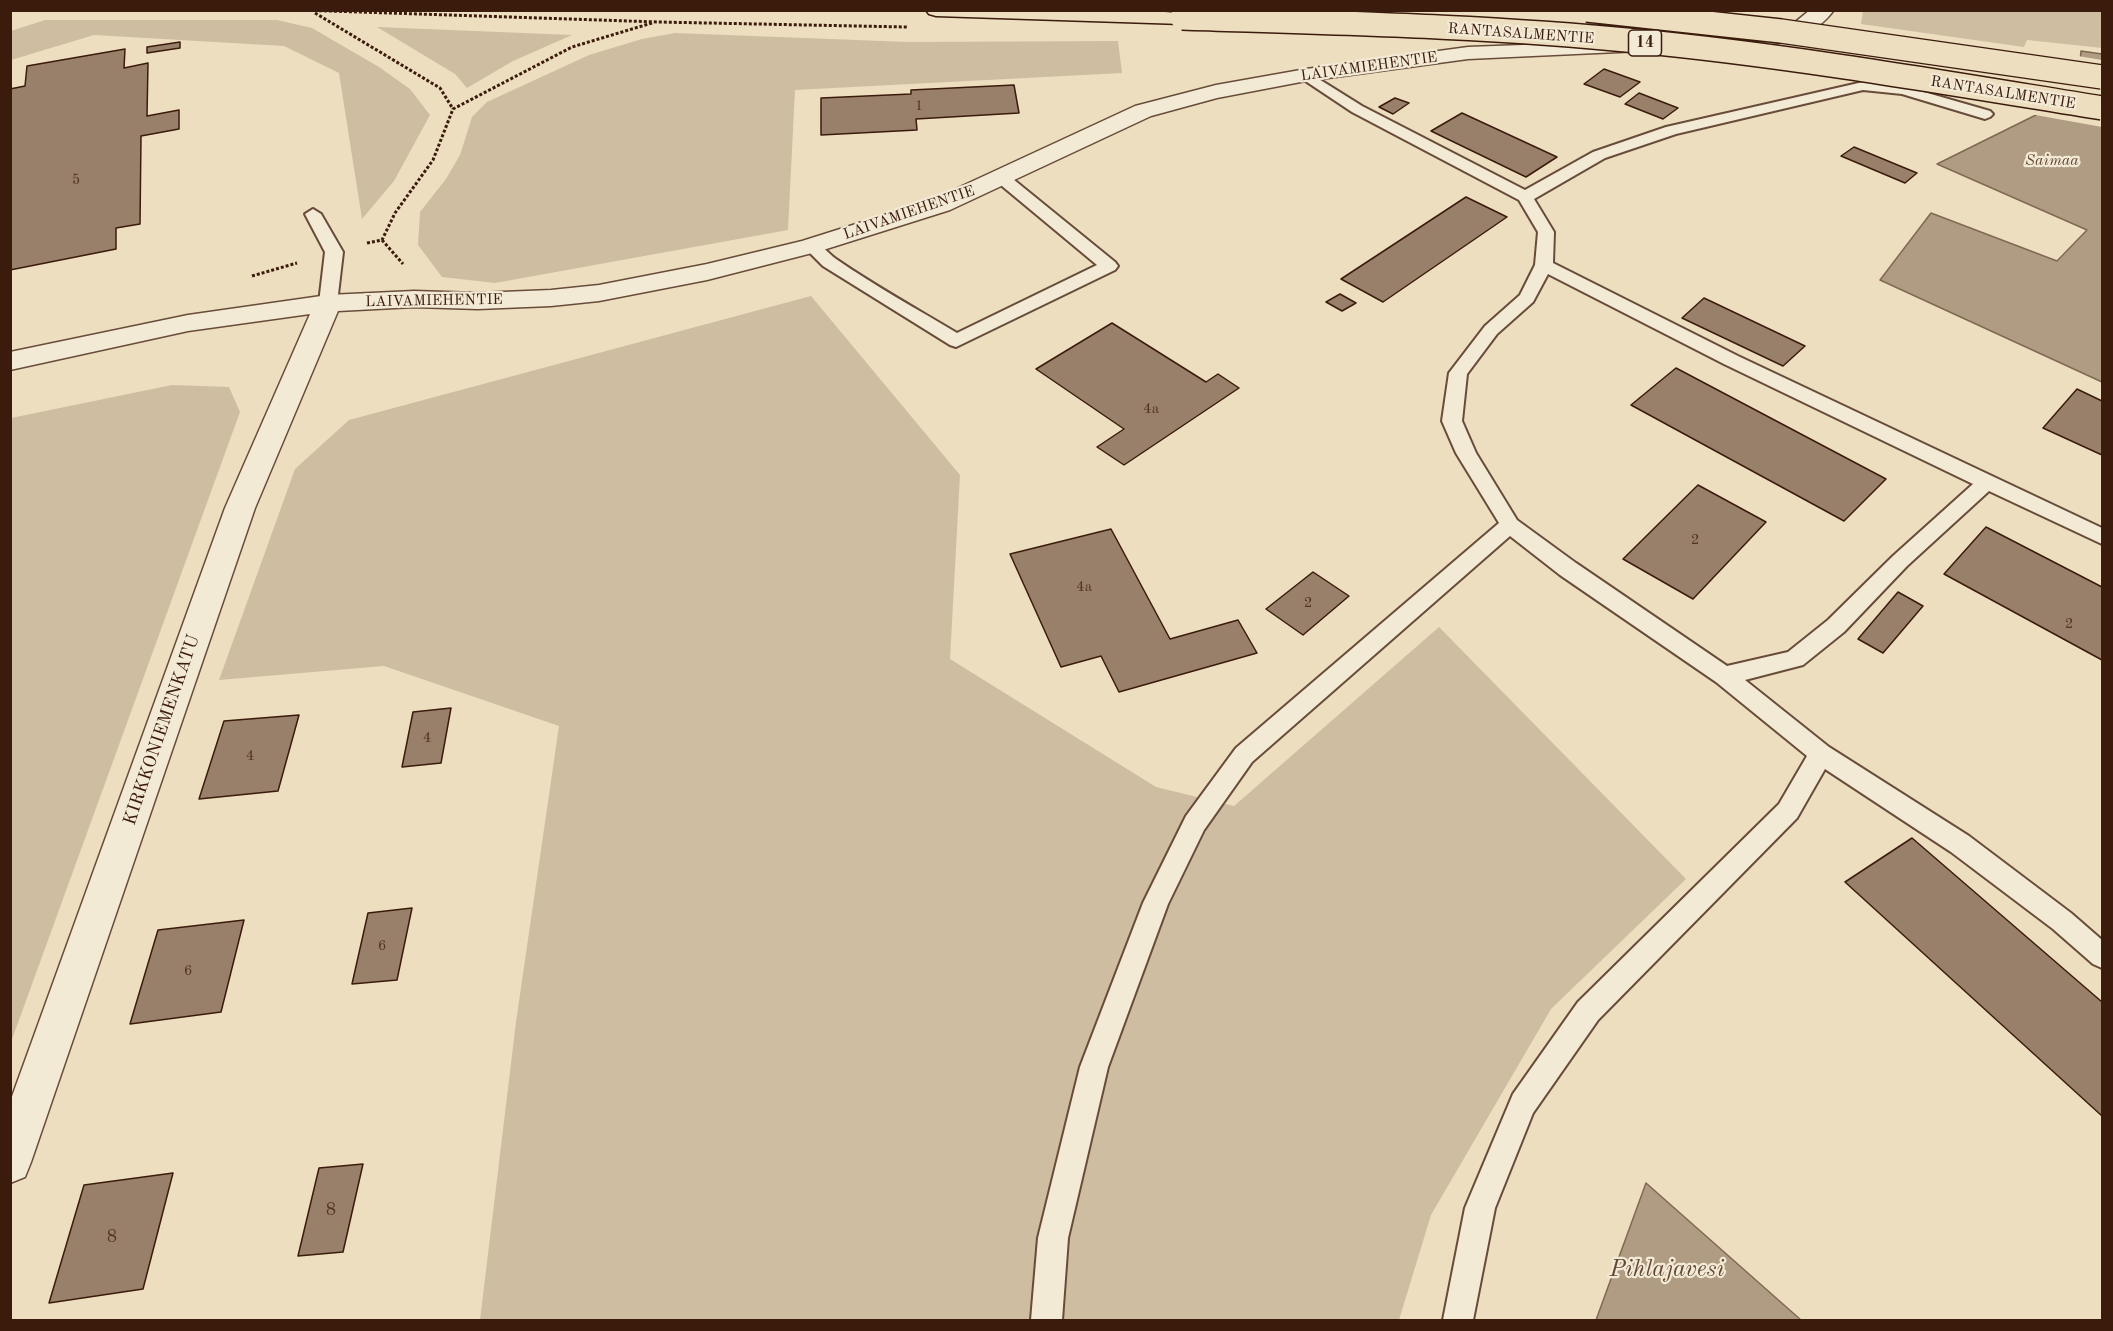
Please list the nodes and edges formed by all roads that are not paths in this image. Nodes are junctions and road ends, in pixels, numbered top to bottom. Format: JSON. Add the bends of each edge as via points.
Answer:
{"nodes":[{"id":1,"x":936,"y":10,"type":"edge"},
{"id":2,"x":1587,"y":10,"type":"edge"},
{"id":3,"x":1824,"y":10,"type":"edge"},
{"id":4,"x":1306,"y":75,"type":"junction"},
{"id":5,"x":2103,"y":77,"type":"edge"},
{"id":6,"x":2103,"y":108,"type":"edge"},
{"id":7,"x":1985,"y":114,"type":"dead end"},
{"id":8,"x":1002,"y":178,"type":"junction"},
{"id":9,"x":1525,"y":197,"type":"junction"},
{"id":10,"x":313,"y":214,"type":"dead end"},
{"id":11,"x":811,"y":246,"type":"junction"},
{"id":12,"x":1544,"y":265,"type":"junction"},
{"id":13,"x":328,"y":303,"type":"junction"},
{"id":14,"x":10,"y":361,"type":"edge"},
{"id":15,"x":1988,"y":481,"type":"junction"},
{"id":16,"x":1510,"y":525,"type":"junction"},
{"id":17,"x":2103,"y":537,"type":"edge"},
{"id":18,"x":1724,"y":676,"type":"junction"},
{"id":19,"x":1821,"y":754,"type":"junction"},
{"id":20,"x":2103,"y":956,"type":"edge"},
{"id":21,"x":10,"y":1162,"type":"edge"},
{"id":22,"x":1455,"y":1317,"type":"edge"},
{"id":23,"x":1046,"y":1320,"type":"edge"}],
"edges":[{"from":1,"to":6,"type":"highway","name":"RANTASALMENTIE","number":"14","bridge":true,"via":[[1380,24],[1690,47]]},
{"from":2,"to":5,"type":"highway","name":"RANTASALMENTIE","number":"14","bridge":true,"via":[[1846,38]]},
{"from":3,"to":4,"type":"street","name":"LAIVAMIEHENTIE","via":[[1794,33],[1732,43],[1468,53]]},
{"from":4,"to":8,"type":"street","name":"LAIVAMIEHENTIE","via":[[1143,111]]},
{"from":4,"to":9,"type":"lane","via":[[1357,109]]},
{"from":7,"to":9,"type":"lane","via":[[1904,90],[1863,86],[1671,130],[1599,155]]},
{"from":8,"to":11,"type":"street","name":"LAIVAMIEHENTIE","via":[[941,204]]},
{"from":8,"to":11,"type":"lane","via":[[1109,266],[956,341],[829,262]]},
{"from":9,"to":12,"type":"lane","via":[[1546,232]]},
{"from":10,"to":13,"type":"lane","via":[[334,252]]},
{"from":11,"to":13,"type":"street","name":"LAIVAMIEHENTIE","via":[[599,293],[540,299]]},
{"from":12,"to":15,"type":"lane","via":[[1731,360]]},
{"from":12,"to":16,"type":"lane","via":[[1527,298],[1491,330],[1458,373],[1452,421],[1466,453]]},
{"from":13,"to":14,"type":"street","name":"LAIVAMIEHENTIE","via":[[188,322]]},
{"from":13,"to":21,"type":"street","name":"KIRKKONIEMENKATU","via":[[240,508]]},
{"from":15,"to":17,"type":"lane"},
{"from":15,"to":18,"type":"lane","via":[[1836,626],[1795,659]]},
{"from":16,"to":18,"type":"lane"},
{"from":16,"to":23,"type":"lane","via":[[1244,755],[1195,823],[1156,903],[1094,1067],[1053,1238]]},
{"from":18,"to":19,"type":"lane"},
{"from":19,"to":20,"type":"lane","via":[[1960,844]]},
{"from":19,"to":22,"type":"lane","via":[[1788,811],[1588,1011],[1523,1104],[1480,1208]]}]}
